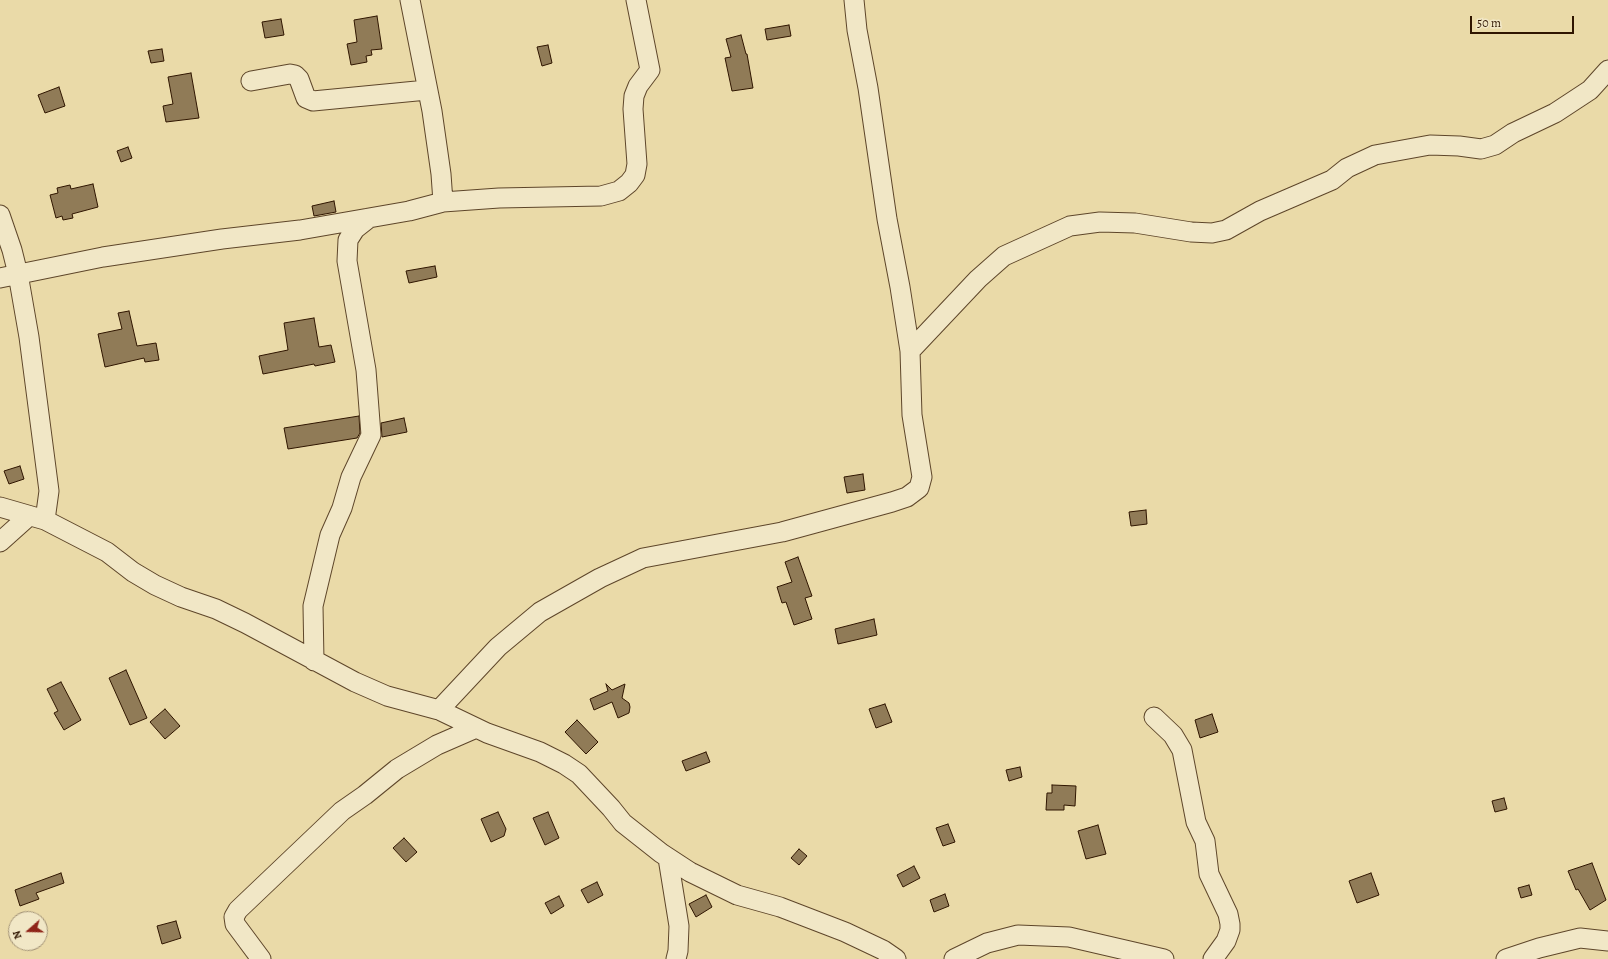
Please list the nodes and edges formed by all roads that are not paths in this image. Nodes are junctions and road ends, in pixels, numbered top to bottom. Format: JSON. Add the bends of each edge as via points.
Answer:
{"nodes":[{"id":1,"x":410,"y":0,"type":"edge"},
{"id":2,"x":636,"y":0,"type":"edge"},
{"id":3,"x":854,"y":0,"type":"edge"},
{"id":4,"x":1608,"y":70,"type":"edge"},
{"id":5,"x":251,"y":81,"type":"dead end"},
{"id":6,"x":427,"y":90,"type":"junction"},
{"id":7,"x":443,"y":202,"type":"junction"},
{"id":8,"x":0,"y":215,"type":"edge"},
{"id":9,"x":369,"y":218,"type":"junction"},
{"id":10,"x":18,"y":274,"type":"junction"},
{"id":11,"x":0,"y":278,"type":"edge"},
{"id":12,"x":910,"y":351,"type":"junction"},
{"id":13,"x":0,"y":507,"type":"edge"},
{"id":14,"x":37,"y":518,"type":"junction"},
{"id":15,"x":0,"y":542,"type":"edge"},
{"id":16,"x":314,"y":661,"type":"junction"},
{"id":17,"x":439,"y":710,"type":"junction"},
{"id":18,"x":1154,"y":717,"type":"dead end"},
{"id":19,"x":476,"y":728,"type":"junction"},
{"id":20,"x":668,"y":858,"type":"junction"},
{"id":21,"x":1608,"y":941,"type":"edge"},
{"id":22,"x":261,"y":959,"type":"edge"},
{"id":23,"x":676,"y":959,"type":"edge"},
{"id":24,"x":896,"y":959,"type":"edge"},
{"id":25,"x":954,"y":959,"type":"edge"},
{"id":26,"x":1164,"y":959,"type":"edge"},
{"id":27,"x":1213,"y":959,"type":"edge"},
{"id":28,"x":1506,"y":959,"type":"edge"}],
"edges":[{"from":1,"to":6,"type":"street"},
{"from":2,"to":7,"type":"street","via":[[650,70],[634,96],[637,164],[635,175],[629,183],[619,190],[601,196]]},
{"from":3,"to":12,"type":"street"},
{"from":4,"to":12,"type":"street","via":[[1590,90],[1555,113],[1513,133],[1495,145],[1481,150],[1430,145],[1375,155],[1347,168],[1332,180],[1260,211],[1226,230],[1212,233],[1191,232],[1135,223],[1100,222],[1070,226],[1004,256],[978,279]]},
{"from":5,"to":6,"type":"street","via":[[295,74],[306,98],[313,101]]},
{"from":6,"to":7,"type":"street"},
{"from":7,"to":9,"type":"street"},
{"from":8,"to":10,"type":"street"},
{"from":9,"to":10,"type":"street","via":[[103,257]]},
{"from":9,"to":16,"type":"street","via":[[348,240],[347,261],[366,370],[371,435],[351,478],[330,535],[313,606]]},
{"from":10,"to":11,"type":"street"},
{"from":10,"to":14,"type":"street","via":[[49,491]]},
{"from":12,"to":17,"type":"street","via":[[912,415],[922,477],[919,488],[907,497],[892,502],[782,532],[643,558],[600,578],[540,612],[498,647]]},
{"from":13,"to":14,"type":"street"},
{"from":14,"to":15,"type":"street"},
{"from":14,"to":16,"type":"street","via":[[107,552],[155,585],[222,612]]},
{"from":16,"to":17,"type":"street","via":[[387,696]]},
{"from":17,"to":19,"type":"street"},
{"from":18,"to":27,"type":"street","via":[[1173,735],[1182,750],[1196,822],[1205,841],[1209,874],[1228,914],[1230,930],[1226,941]]},
{"from":19,"to":20,"type":"street","via":[[540,752],[579,774],[623,823]]},
{"from":19,"to":22,"type":"street","via":[[437,745],[397,769],[342,811],[238,910],[234,917],[235,924]]},
{"from":20,"to":23,"type":"street","via":[[679,926]]},
{"from":20,"to":24,"type":"street","via":[[737,895],[780,906],[845,932]]},
{"from":21,"to":28,"type":"street","via":[[1580,938]]},
{"from":25,"to":26,"type":"street","via":[[986,943],[1018,935],[1069,936]]}]}
